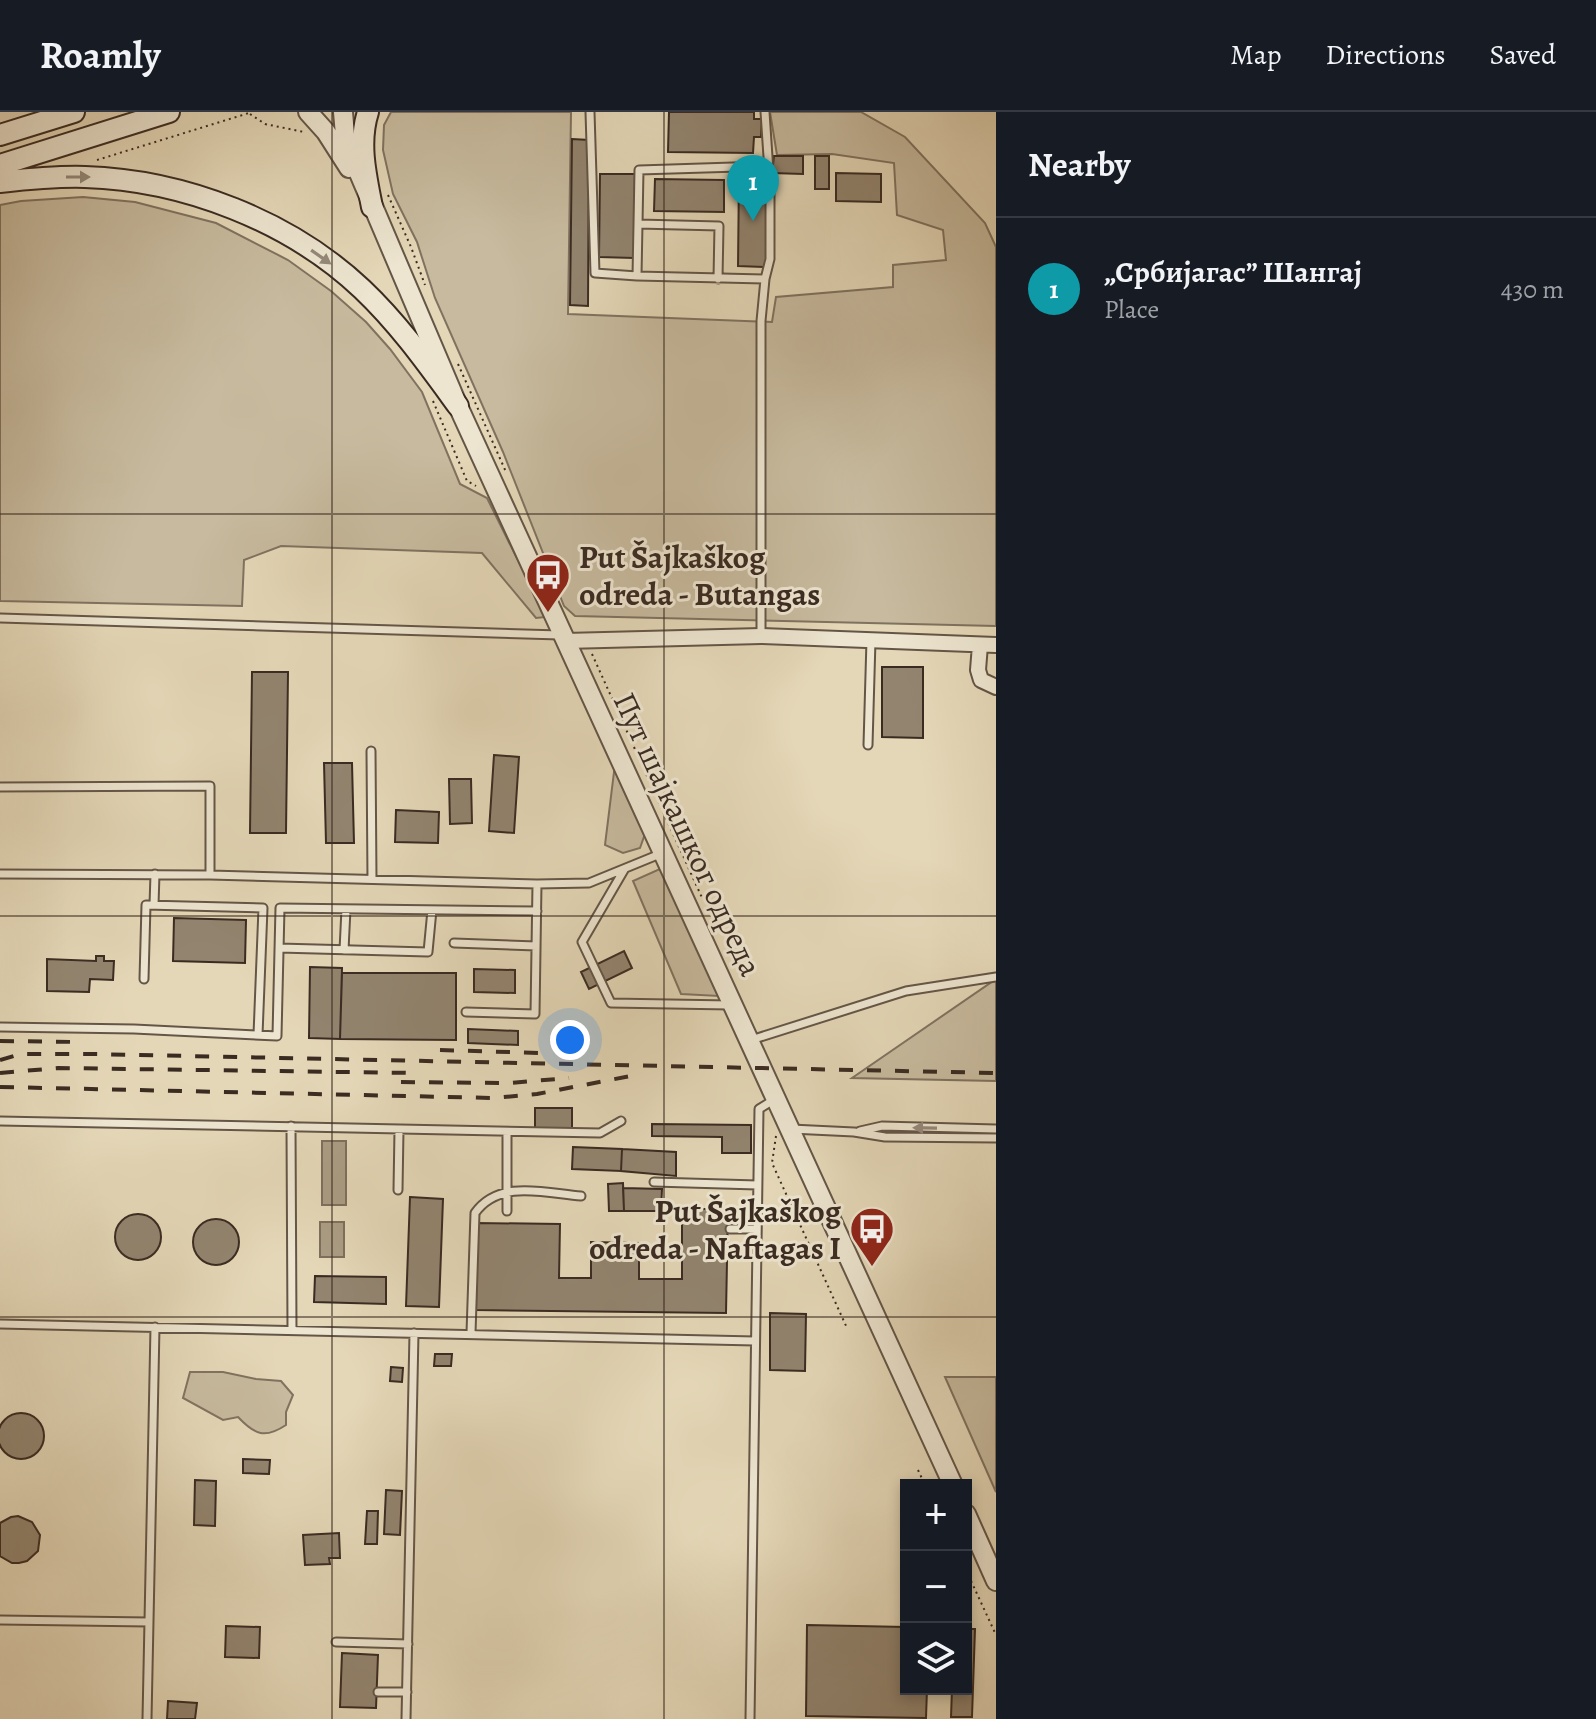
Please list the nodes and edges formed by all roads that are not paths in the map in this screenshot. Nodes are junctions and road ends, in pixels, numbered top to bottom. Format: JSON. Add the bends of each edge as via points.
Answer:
{"nodes":[{"id":1,"x":74,"y":112,"type":"edge"},
{"id":2,"x":169,"y":112,"type":"edge"},
{"id":3,"x":308,"y":112,"type":"edge"},
{"id":4,"x":343,"y":112,"type":"edge"},
{"id":5,"x":368,"y":112,"type":"edge"},
{"id":6,"x":590,"y":112,"type":"edge"},
{"id":7,"x":765,"y":112,"type":"edge"},
{"id":8,"x":0,"y":135,"type":"edge"},
{"id":9,"x":0,"y":165,"type":"edge"},
{"id":10,"x":768,"y":166,"type":"junction"},
{"id":11,"x":0,"y":182,"type":"edge"},
{"id":12,"x":379,"y":200,"type":"junction"},
{"id":13,"x":638,"y":224,"type":"junction"},
{"id":14,"x":637,"y":276,"type":"junction"},
{"id":15,"x":718,"y":279,"type":"junction"},
{"id":16,"x":765,"y":279,"type":"junction"},
{"id":17,"x":458,"y":406,"type":"junction"},
{"id":18,"x":0,"y":618,"type":"edge"},
{"id":19,"x":761,"y":636,"type":"junction"},
{"id":20,"x":563,"y":638,"type":"junction"},
{"id":21,"x":871,"y":640,"type":"junction"},
{"id":22,"x":980,"y":645,"type":"junction"},
{"id":23,"x":996,"y":645,"type":"edge"},
{"id":24,"x":996,"y":687,"type":"edge"},
{"id":25,"x":868,"y":745,"type":"dead end"},
{"id":26,"x":371,"y":751,"type":"dead end"},
{"id":27,"x":0,"y":787,"type":"edge"},
{"id":28,"x":665,"y":851,"type":"junction"},
{"id":29,"x":624,"y":870,"type":"junction"},
{"id":30,"x":0,"y":874,"type":"edge"},
{"id":31,"x":155,"y":874,"type":"junction"},
{"id":32,"x":210,"y":875,"type":"junction"},
{"id":33,"x":372,"y":879,"type":"junction"},
{"id":34,"x":537,"y":884,"type":"junction"},
{"id":35,"x":154,"y":905,"type":"junction"},
{"id":36,"x":346,"y":909,"type":"junction"},
{"id":37,"x":432,"y":910,"type":"junction"},
{"id":38,"x":537,"y":911,"type":"junction"},
{"id":39,"x":454,"y":943,"type":"dead end"},
{"id":40,"x":536,"y":946,"type":"junction"},
{"id":41,"x":279,"y":948,"type":"junction"},
{"id":42,"x":344,"y":950,"type":"junction"},
{"id":43,"x":996,"y":977,"type":"edge"},
{"id":44,"x":144,"y":979,"type":"dead end"},
{"id":45,"x":734,"y":1005,"type":"junction"},
{"id":46,"x":466,"y":1012,"type":"dead end"},
{"id":47,"x":0,"y":1027,"type":"edge"},
{"id":48,"x":258,"y":1035,"type":"junction"},
{"id":49,"x":749,"y":1041,"type":"junction"},
{"id":50,"x":775,"y":1099,"type":"junction"},
{"id":51,"x":0,"y":1121,"type":"edge"},
{"id":52,"x":621,"y":1121,"type":"dead end"},
{"id":53,"x":291,"y":1126,"type":"junction"},
{"id":54,"x":996,"y":1129,"type":"edge"},
{"id":55,"x":399,"y":1130,"type":"junction"},
{"id":56,"x":507,"y":1132,"type":"junction"},
{"id":57,"x":782,"y":1132,"type":"junction"},
{"id":58,"x":854,"y":1132,"type":"junction"},
{"id":59,"x":996,"y":1138,"type":"edge"},
{"id":60,"x":654,"y":1182,"type":"dead end"},
{"id":61,"x":757,"y":1185,"type":"junction"},
{"id":62,"x":398,"y":1190,"type":"dead end"},
{"id":63,"x":507,"y":1190,"type":"junction"},
{"id":64,"x":581,"y":1196,"type":"dead end"},
{"id":65,"x":507,"y":1211,"type":"dead end"},
{"id":66,"x":730,"y":1229,"type":"dead end"},
{"id":67,"x":757,"y":1229,"type":"junction"},
{"id":68,"x":0,"y":1324,"type":"edge"},
{"id":69,"x":155,"y":1327,"type":"junction"},
{"id":70,"x":292,"y":1330,"type":"junction"},
{"id":71,"x":414,"y":1333,"type":"junction"},
{"id":72,"x":471,"y":1333,"type":"junction"},
{"id":73,"x":755,"y":1341,"type":"junction"},
{"id":74,"x":950,"y":1479,"type":"edge"},
{"id":75,"x":972,"y":1527,"type":"edge"},
{"id":76,"x":996,"y":1581,"type":"edge"},
{"id":77,"x":0,"y":1620,"type":"edge"},
{"id":78,"x":149,"y":1622,"type":"junction"},
{"id":79,"x":336,"y":1642,"type":"dead end"},
{"id":80,"x":408,"y":1644,"type":"junction"},
{"id":81,"x":378,"y":1692,"type":"dead end"},
{"id":82,"x":407,"y":1692,"type":"junction"},
{"id":83,"x":147,"y":1719,"type":"edge"},
{"id":84,"x":406,"y":1719,"type":"edge"},
{"id":85,"x":750,"y":1719,"type":"edge"}],
"edges":[{"from":1,"to":8,"type":"main road"},
{"from":2,"to":9,"type":"main road"},
{"from":3,"to":12,"type":"street","name":"Пут шајкашког одреда"},
{"from":4,"to":12,"type":"street","name":"Пут шајкашког одреда","via":[[345,135]]},
{"from":5,"to":12,"type":"main road","via":[[364,163]]},
{"from":6,"to":14,"type":"lane","via":[[595,273]]},
{"from":7,"to":10,"type":"lane"},
{"from":10,"to":13,"type":"lane","via":[[639,170]]},
{"from":10,"to":16,"type":"lane","via":[[770,259]]},
{"from":11,"to":17,"type":"main road","one_way":true,"via":[[87,177],[146,184],[253,217],[326,260],[379,306]]},
{"from":12,"to":17,"type":"street","name":"Пут шајкашког одреда"},
{"from":13,"to":14,"type":"lane"},
{"from":13,"to":15,"type":"lane","via":[[719,226]]},
{"from":14,"to":15,"type":"lane"},
{"from":15,"to":16,"type":"lane"},
{"from":16,"to":19,"type":"lane"},
{"from":17,"to":20,"type":"street","name":"Пут шајкашког одреда"},
{"from":18,"to":20,"type":"lane"},
{"from":19,"to":20,"type":"street"},
{"from":19,"to":21,"type":"street"},
{"from":20,"to":28,"type":"street","name":"Пут шајкашког одреда"},
{"from":21,"to":22,"type":"street"},
{"from":21,"to":25,"type":"lane"},
{"from":22,"to":23,"type":"street"},
{"from":22,"to":24,"type":"street","via":[[981,680]]},
{"from":26,"to":33,"type":"lane"},
{"from":27,"to":32,"type":"lane","via":[[210,786]]},
{"from":28,"to":29,"type":"lane"},
{"from":28,"to":45,"type":"street","name":"Пут шајкашког одреда"},
{"from":29,"to":34,"type":"lane","via":[[589,883]]},
{"from":29,"to":45,"type":"lane","via":[[582,942],[611,1003]]},
{"from":30,"to":31,"type":"lane"},
{"from":31,"to":32,"type":"lane"},
{"from":31,"to":35,"type":"lane"},
{"from":32,"to":33,"type":"lane"},
{"from":33,"to":34,"type":"lane"},
{"from":34,"to":38,"type":"lane"},
{"from":35,"to":44,"type":"lane","via":[[146,905]]},
{"from":35,"to":48,"type":"lane","via":[[263,908]]},
{"from":36,"to":37,"type":"lane"},
{"from":36,"to":41,"type":"lane","via":[[280,908]]},
{"from":36,"to":42,"type":"lane"},
{"from":37,"to":38,"type":"lane"},
{"from":37,"to":42,"type":"lane","via":[[428,952]]},
{"from":38,"to":40,"type":"lane"},
{"from":39,"to":40,"type":"lane"},
{"from":40,"to":46,"type":"lane","via":[[535,1014]]},
{"from":41,"to":42,"type":"lane"},
{"from":41,"to":48,"type":"lane","via":[[277,1036]]},
{"from":43,"to":49,"type":"lane","via":[[906,991]]},
{"from":45,"to":49,"type":"street","name":"Пут шајкашког одреда"},
{"from":47,"to":48,"type":"lane"},
{"from":49,"to":50,"type":"street","name":"Пут шајкашког одреда"},
{"from":50,"to":57,"type":"street","name":"Пут шајкашког одреда"},
{"from":50,"to":61,"type":"lane","via":[[759,1109]]},
{"from":51,"to":53,"type":"lane"},
{"from":52,"to":56,"type":"lane","via":[[600,1133]]},
{"from":53,"to":55,"type":"lane"},
{"from":53,"to":70,"type":"lane"},
{"from":54,"to":58,"type":"lane","one_way":true,"via":[[882,1126]]},
{"from":55,"to":56,"type":"lane"},
{"from":55,"to":62,"type":"lane"},
{"from":56,"to":63,"type":"lane"},
{"from":57,"to":58,"type":"lane"},
{"from":57,"to":74,"type":"street","name":"Пут шајкашког одреда"},
{"from":58,"to":59,"type":"lane"},
{"from":60,"to":61,"type":"lane"},
{"from":61,"to":67,"type":"lane"},
{"from":63,"to":64,"type":"lane"},
{"from":63,"to":65,"type":"lane"},
{"from":63,"to":72,"type":"lane","via":[[475,1213]]},
{"from":66,"to":67,"type":"lane"},
{"from":67,"to":73,"type":"lane"},
{"from":68,"to":69,"type":"lane"},
{"from":69,"to":70,"type":"lane"},
{"from":69,"to":78,"type":"lane"},
{"from":70,"to":71,"type":"lane"},
{"from":71,"to":72,"type":"lane"},
{"from":71,"to":80,"type":"lane"},
{"from":72,"to":73,"type":"lane"},
{"from":73,"to":85,"type":"lane"},
{"from":75,"to":76,"type":"street"},
{"from":77,"to":78,"type":"lane"},
{"from":78,"to":83,"type":"lane"},
{"from":79,"to":80,"type":"lane"},
{"from":80,"to":82,"type":"lane"},
{"from":81,"to":82,"type":"lane"},
{"from":82,"to":84,"type":"lane"}]}
